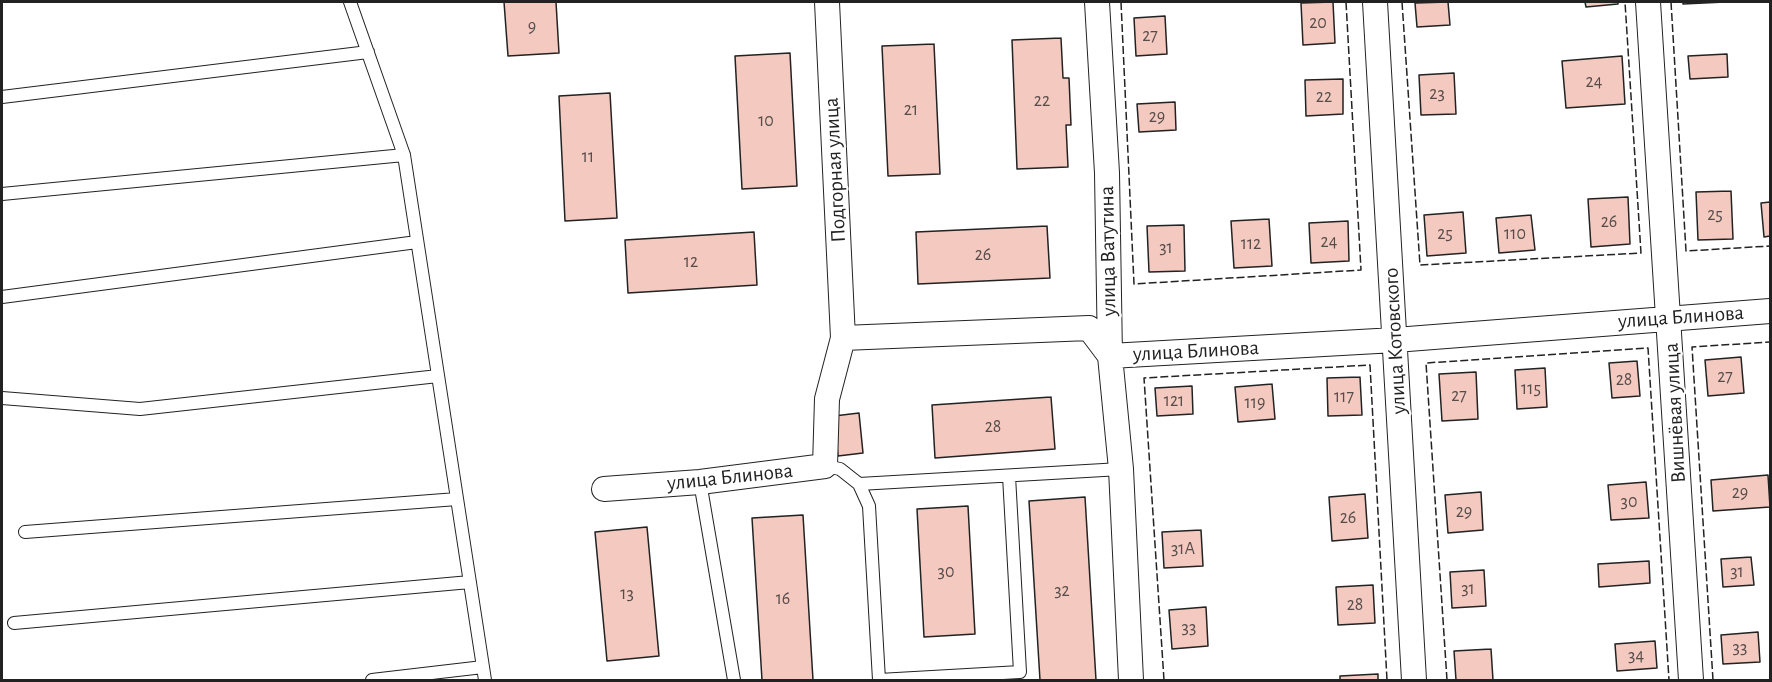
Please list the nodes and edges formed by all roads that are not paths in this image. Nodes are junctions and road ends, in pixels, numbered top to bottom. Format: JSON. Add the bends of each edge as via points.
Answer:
{"nodes":[{"id":1,"x":350,"y":2,"type":"edge"},
{"id":2,"x":827,"y":2,"type":"edge"},
{"id":3,"x":1097,"y":2,"type":"edge"},
{"id":4,"x":1375,"y":2,"type":"edge"},
{"id":5,"x":1648,"y":2,"type":"edge"},
{"id":6,"x":368,"y":52,"type":"junction"},
{"id":7,"x":2,"y":98,"type":"edge"},
{"id":8,"x":404,"y":155,"type":"junction"},
{"id":9,"x":2,"y":194,"type":"edge"},
{"id":10,"x":417,"y":242,"type":"junction"},
{"id":11,"x":2,"y":297,"type":"edge"},
{"id":12,"x":1770,"y":311,"type":"edge"},
{"id":13,"x":1669,"y":317,"type":"junction"},
{"id":14,"x":843,"y":338,"type":"junction"},
{"id":15,"x":1395,"y":340,"type":"junction"},
{"id":16,"x":1110,"y":356,"type":"junction"},
{"id":17,"x":438,"y":376,"type":"junction"},
{"id":18,"x":2,"y":398,"type":"edge"},
{"id":19,"x":825,"y":466,"type":"junction"},
{"id":20,"x":1121,"y":469,"type":"junction"},
{"id":21,"x":1009,"y":476,"type":"junction"},
{"id":22,"x":700,"y":482,"type":"junction"},
{"id":23,"x":859,"y":484,"type":"junction"},
{"id":24,"x":604,"y":489,"type":"dead end"},
{"id":25,"x":457,"y":499,"type":"junction"},
{"id":26,"x":25,"y":532,"type":"dead end"},
{"id":27,"x":470,"y":582,"type":"junction"},
{"id":28,"x":14,"y":623,"type":"dead end"},
{"id":29,"x":483,"y":667,"type":"junction"},
{"id":30,"x":879,"y":680,"type":"edge"},
{"id":31,"x":372,"y":681,"type":"edge"},
{"id":32,"x":485,"y":681,"type":"edge"},
{"id":33,"x":734,"y":681,"type":"edge"},
{"id":34,"x":1131,"y":681,"type":"edge"},
{"id":35,"x":1414,"y":681,"type":"edge"},
{"id":36,"x":1691,"y":681,"type":"edge"}],
"edges":[{"from":1,"to":6,"type":"lane"},
{"from":2,"to":14,"type":"street","name":"Подгорная улица"},
{"from":3,"to":16,"type":"street","name":"улица Ватутина","via":[[1107,173]]},
{"from":4,"to":15,"type":"street","name":"улица Котовского"},
{"from":5,"to":13,"type":"street","name":"Вишнёвая улица"},
{"from":6,"to":7,"type":"lane"},
{"from":6,"to":8,"type":"lane"},
{"from":8,"to":9,"type":"lane"},
{"from":8,"to":10,"type":"lane"},
{"from":10,"to":11,"type":"lane"},
{"from":10,"to":17,"type":"lane"},
{"from":12,"to":13,"type":"street","name":"улица Блинова"},
{"from":13,"to":15,"type":"street","name":"улица Блинова"},
{"from":13,"to":36,"type":"street","name":"Вишнёвая улица"},
{"from":14,"to":16,"type":"street","name":"улица Блинова","via":[[1089,328]]},
{"from":14,"to":19,"type":"street","via":[[827,399]]},
{"from":15,"to":16,"type":"street","name":"улица Блинова"},
{"from":15,"to":35,"type":"street","name":"улица Котовского"},
{"from":16,"to":20,"type":"street","name":"улица Ватутина"},
{"from":17,"to":18,"type":"lane","via":[[140,409]]},
{"from":17,"to":25,"type":"lane"},
{"from":19,"to":22,"type":"street","name":"улица Блинова"},
{"from":19,"to":23,"type":"lane","via":[[840,469]]},
{"from":20,"to":21,"type":"lane"},
{"from":20,"to":34,"type":"street","name":"улица Ватутина"},
{"from":21,"to":23,"type":"lane"},
{"from":21,"to":30,"type":"lane","via":[[1020,672]]},
{"from":22,"to":24,"type":"street","name":"улица Блинова"},
{"from":22,"to":33,"type":"lane"},
{"from":23,"to":30,"type":"lane","via":[[869,506]]},
{"from":25,"to":26,"type":"lane"},
{"from":25,"to":27,"type":"lane"},
{"from":27,"to":28,"type":"lane"},
{"from":27,"to":29,"type":"lane"},
{"from":29,"to":31,"type":"lane"},
{"from":29,"to":32,"type":"lane"}]}
